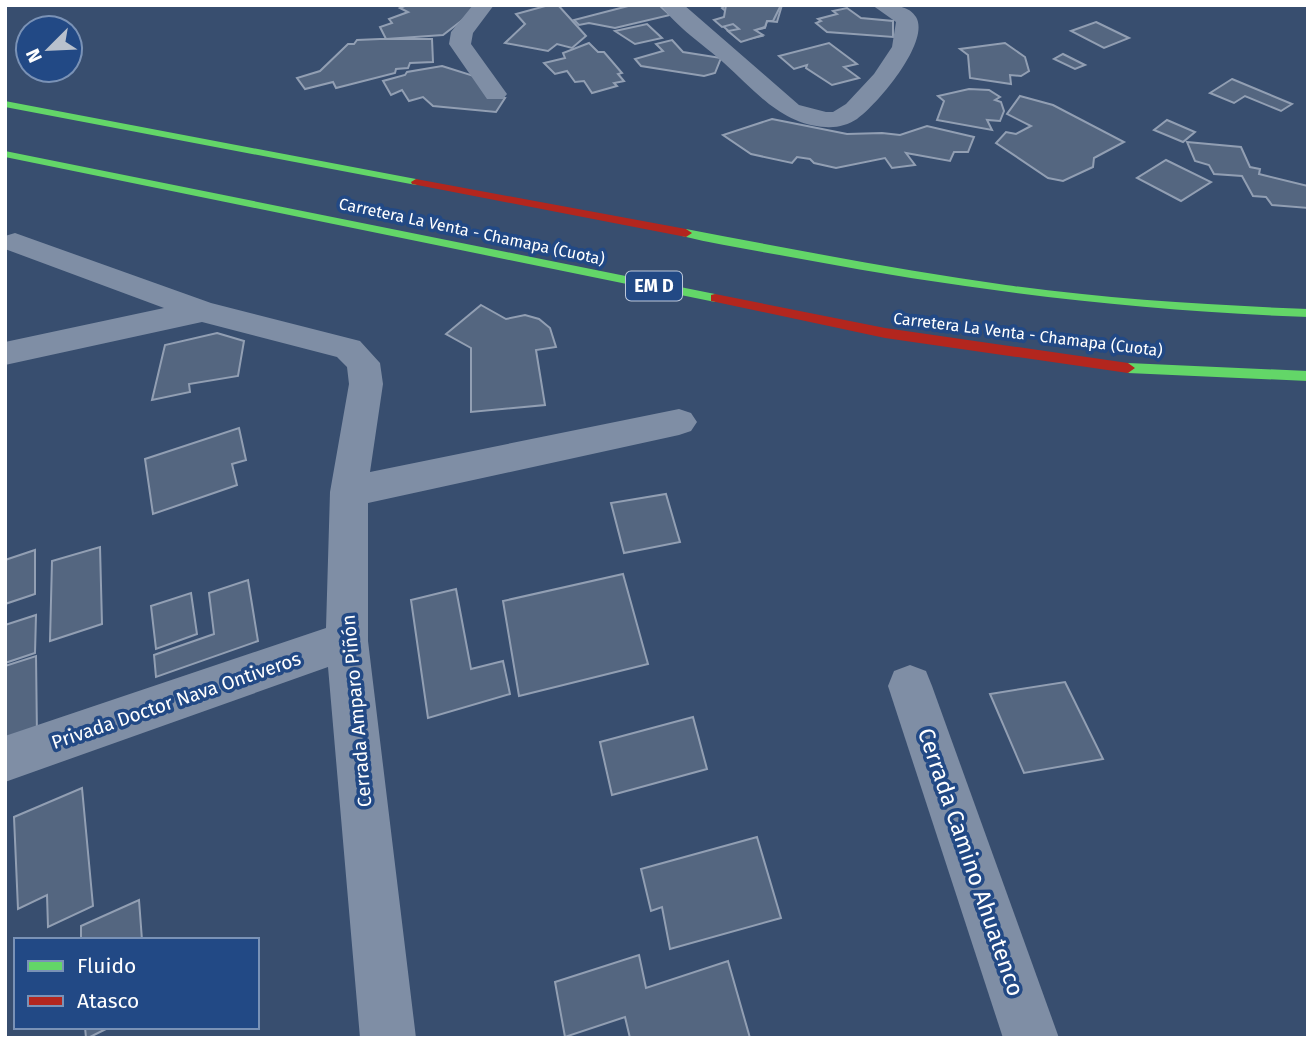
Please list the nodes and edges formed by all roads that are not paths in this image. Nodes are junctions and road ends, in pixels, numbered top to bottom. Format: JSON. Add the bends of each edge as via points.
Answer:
{"nodes":[{"id":1,"x":484,"y":5,"type":"edge"},
{"id":2,"x":671,"y":5,"type":"edge"},
{"id":3,"x":881,"y":5,"type":"edge"},
{"id":4,"x":495,"y":94,"type":"dead end"},
{"id":5,"x":5,"y":104,"type":"edge"},
{"id":6,"x":5,"y":154,"type":"edge"},
{"id":7,"x":15,"y":242,"type":"dead end"},
{"id":8,"x":202,"y":311,"type":"junction"},
{"id":9,"x":1308,"y":313,"type":"edge"},
{"id":10,"x":5,"y":354,"type":"edge"},
{"id":11,"x":1308,"y":376,"type":"edge"},
{"id":12,"x":679,"y":422,"type":"dead end"},
{"id":13,"x":349,"y":492,"type":"junction"},
{"id":14,"x":347,"y":641,"type":"junction"},
{"id":15,"x":910,"y":686,"type":"dead end"},
{"id":16,"x":5,"y":759,"type":"edge"},
{"id":17,"x":388,"y":1038,"type":"edge"},
{"id":18,"x":1031,"y":1038,"type":"edge"}],
"edges":[{"from":1,"to":4,"type":"street","via":[[463,32],[460,44]]},
{"from":2,"to":3,"type":"street","via":[[790,110],[808,117],[838,118],[859,108],[900,51],[907,19]]},
{"from":5,"to":9,"type":"highway","name":"Carretera La Venta - Chamapa (Cuota)","via":[[899,273],[1144,304]]},
{"from":6,"to":11,"type":"highway","name":"Carretera La Venta - Chamapa (Cuota)","number":"EM D","via":[[885,333],[1136,369]]},
{"from":7,"to":8,"type":"street"},
{"from":8,"to":10,"type":"street"},
{"from":8,"to":13,"type":"street","name":"Cerrada Amparo Piñón","via":[[348,349],[363,363],[366,384]]},
{"from":12,"to":13,"type":"street"},
{"from":13,"to":14,"type":"street","name":"Cerrada Amparo Piñón"},
{"from":14,"to":16,"type":"street","name":"Privada Doctor Nava Ontiveros"},
{"from":14,"to":17,"type":"street","name":"Cerrada Amparo Piñón"},
{"from":15,"to":18,"type":"street","name":"Cerrada Camino Ahuatenco"}]}
